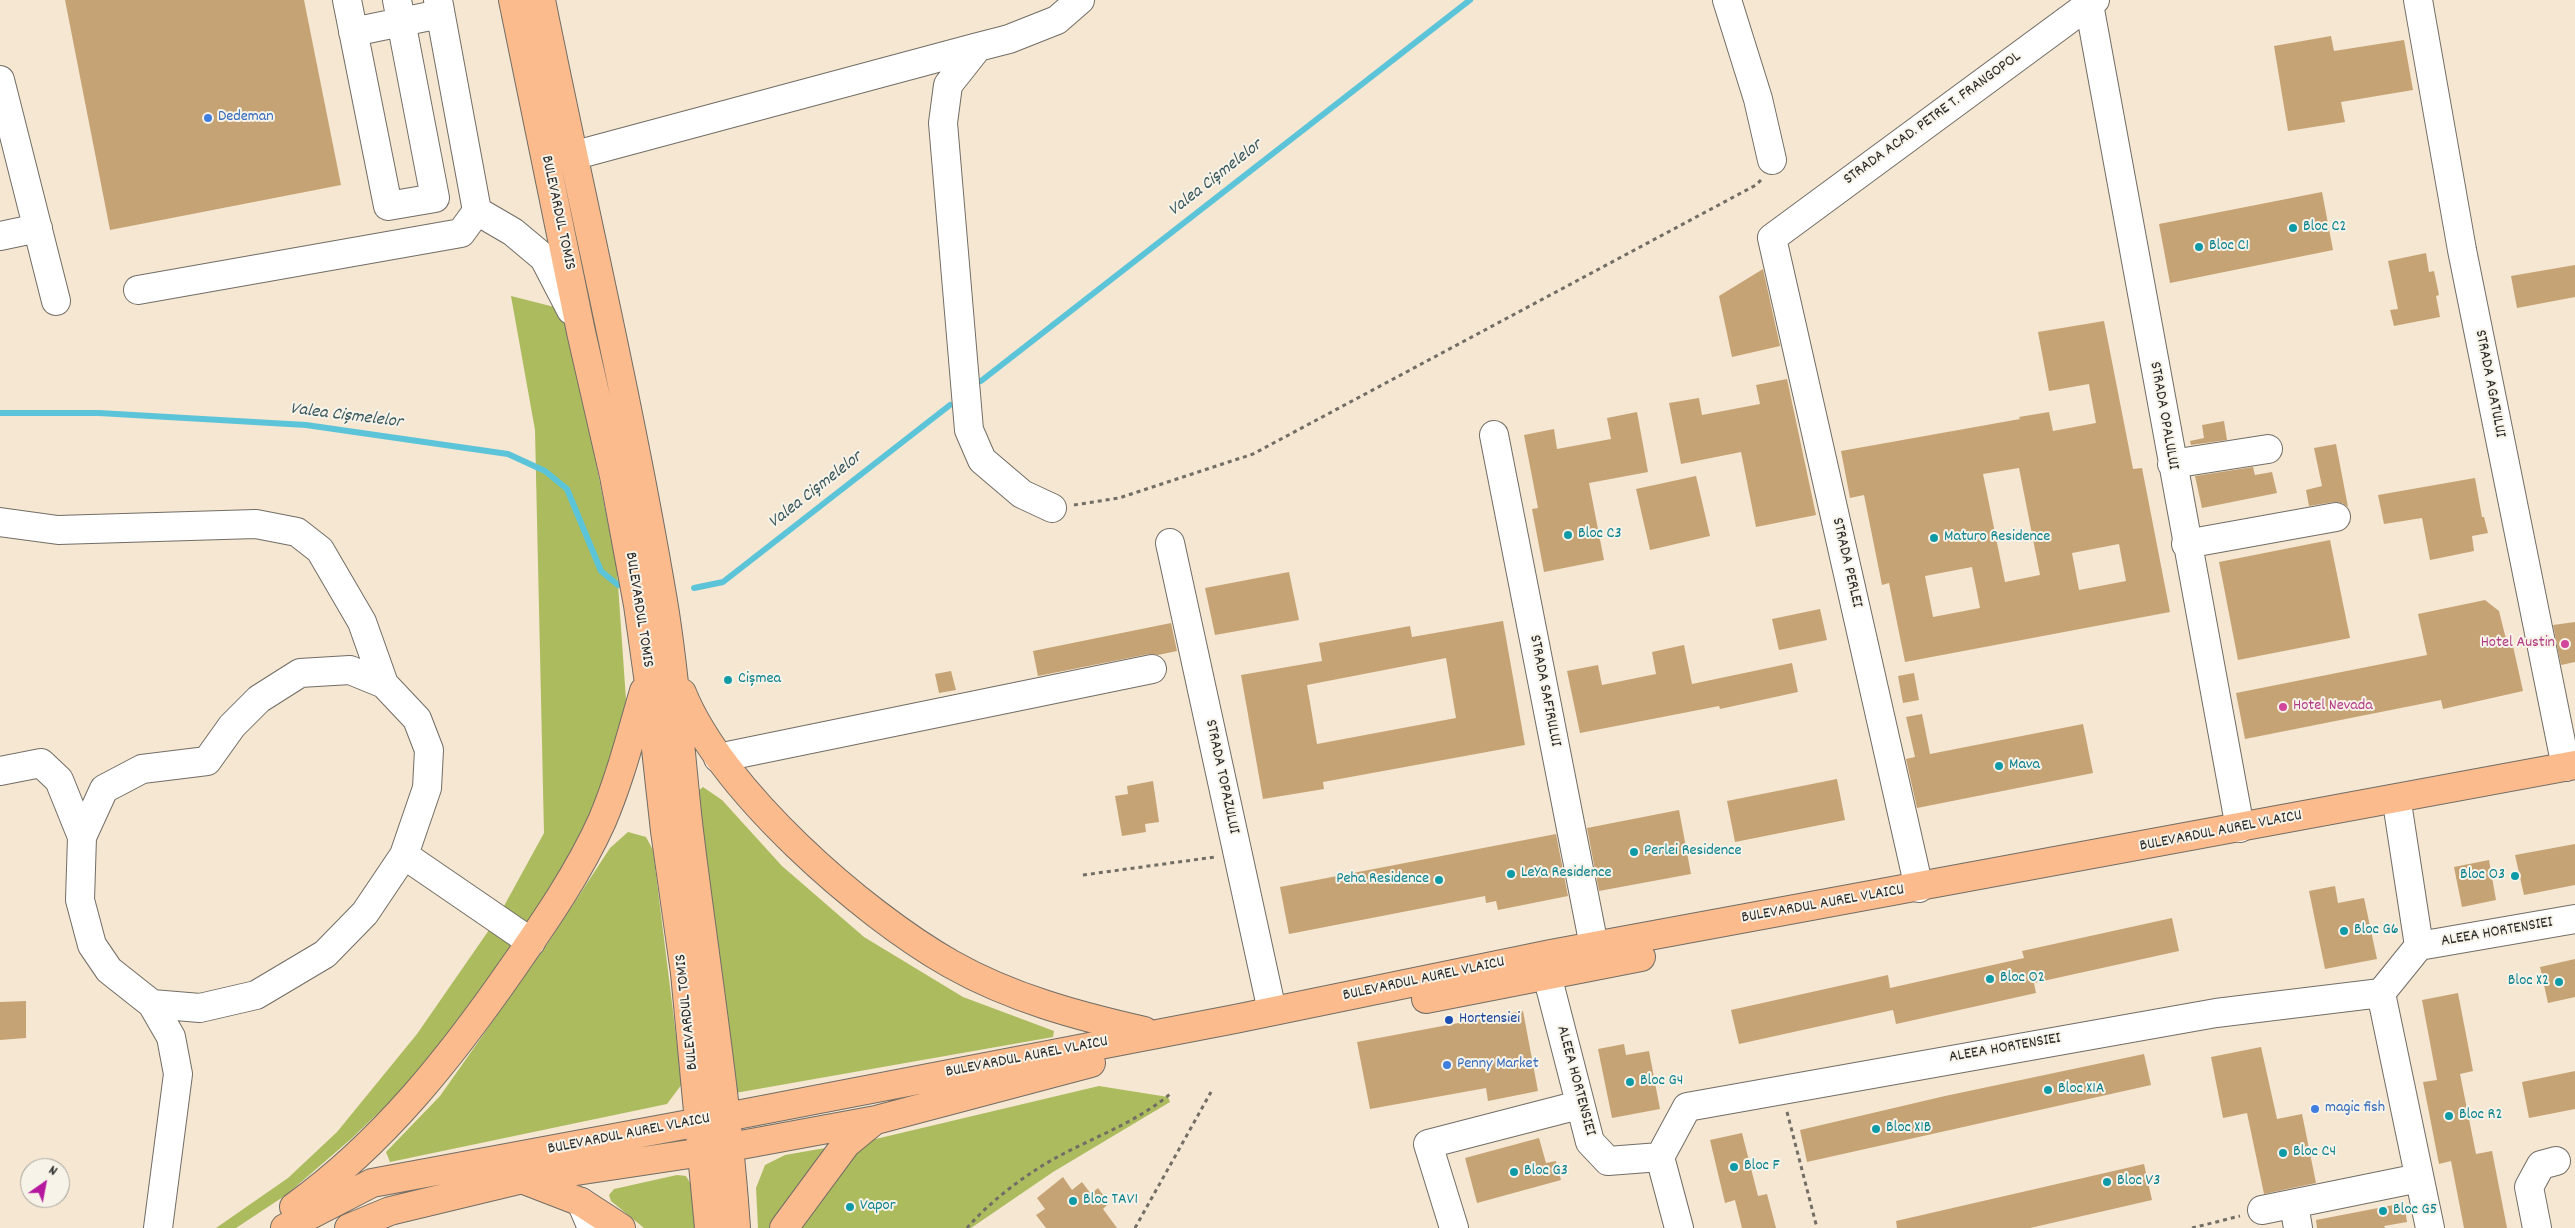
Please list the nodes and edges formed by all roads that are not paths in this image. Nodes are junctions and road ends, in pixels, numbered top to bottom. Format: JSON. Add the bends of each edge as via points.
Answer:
{"nodes":[{"id":1,"x":347,"y":0,"type":"edge"},
{"id":2,"x":513,"y":0,"type":"edge"},
{"id":3,"x":540,"y":0,"type":"edge"},
{"id":4,"x":1080,"y":0,"type":"edge"},
{"id":5,"x":1727,"y":0,"type":"edge"},
{"id":6,"x":2418,"y":0,"type":"edge"},
{"id":7,"x":2092,"y":2,"type":"edge"},
{"id":8,"x":439,"y":7,"type":"edge"},
{"id":9,"x":399,"y":11,"type":"edge"},
{"id":10,"x":353,"y":32,"type":"junction"},
{"id":11,"x":978,"y":47,"type":"junction"},
{"id":12,"x":0,"y":80,"type":"edge"},
{"id":13,"x":572,"y":156,"type":"junction"},
{"id":14,"x":1772,"y":160,"type":"road end"},
{"id":15,"x":477,"y":211,"type":"junction"},
{"id":16,"x":38,"y":228,"type":"junction"},
{"id":17,"x":0,"y":236,"type":"edge"},
{"id":18,"x":1772,"y":238,"type":"joint"},
{"id":19,"x":138,"y":290,"type":"dead end"},
{"id":20,"x":56,"y":301,"type":"dead end"},
{"id":21,"x":581,"y":332,"type":"junction"},
{"id":22,"x":1494,"y":435,"type":"dead end"},
{"id":23,"x":2268,"y":449,"type":"dead end"},
{"id":24,"x":2172,"y":464,"type":"junction"},
{"id":25,"x":1052,"y":508,"type":"road end"},
{"id":26,"x":2336,"y":517,"type":"dead end"},
{"id":27,"x":0,"y":522,"type":"edge"},
{"id":28,"x":1170,"y":543,"type":"dead end"},
{"id":29,"x":2186,"y":544,"type":"junction"},
{"id":30,"x":1152,"y":669,"type":"dead end"},
{"id":31,"x":661,"y":674,"type":"junction"},
{"id":32,"x":384,"y":684,"type":"junction"},
{"id":33,"x":718,"y":758,"type":"junction"},
{"id":34,"x":2572,"y":769,"type":"edge"},
{"id":35,"x":0,"y":771,"type":"edge"},
{"id":36,"x":2398,"y":809,"type":"junction"},
{"id":37,"x":2240,"y":828,"type":"junction"},
{"id":38,"x":82,"y":837,"type":"junction"},
{"id":39,"x":404,"y":855,"type":"junction"},
{"id":40,"x":1919,"y":888,"type":"junction"},
{"id":41,"x":2575,"y":919,"type":"edge"},
{"id":42,"x":531,"y":942,"type":"junction"},
{"id":43,"x":1594,"y":946,"type":"junction"},
{"id":44,"x":2419,"y":946,"type":"junction"},
{"id":45,"x":1547,"y":975,"type":"junction"},
{"id":46,"x":2380,"y":993,"type":"junction"},
{"id":47,"x":152,"y":1004,"type":"junction"},
{"id":48,"x":1272,"y":1011,"type":"junction"},
{"id":49,"x":1156,"y":1033,"type":"junction"},
{"id":50,"x":1579,"y":1105,"type":"junction"},
{"id":51,"x":727,"y":1116,"type":"junction"},
{"id":52,"x":876,"y":1120,"type":"junction"},
{"id":53,"x":700,"y":1122,"type":"junction"},
{"id":54,"x":731,"y":1147,"type":"junction"},
{"id":55,"x":703,"y":1152,"type":"junction"},
{"id":56,"x":1660,"y":1157,"type":"junction"},
{"id":57,"x":2556,"y":1161,"type":"dead end"},
{"id":58,"x":2419,"y":1178,"type":"junction"},
{"id":59,"x":522,"y":1179,"type":"junction"},
{"id":60,"x":581,"y":1202,"type":"junction"},
{"id":61,"x":2262,"y":1210,"type":"road end"},
{"id":62,"x":2296,"y":1216,"type":"edge"},
{"id":63,"x":158,"y":1228,"type":"edge"},
{"id":64,"x":266,"y":1228,"type":"edge"},
{"id":65,"x":284,"y":1228,"type":"edge"},
{"id":66,"x":349,"y":1228,"type":"edge"},
{"id":67,"x":592,"y":1228,"type":"edge"},
{"id":68,"x":621,"y":1228,"type":"edge"},
{"id":69,"x":710,"y":1228,"type":"edge"},
{"id":70,"x":736,"y":1228,"type":"edge"},
{"id":71,"x":784,"y":1228,"type":"edge"},
{"id":72,"x":1454,"y":1228,"type":"edge"},
{"id":73,"x":1679,"y":1228,"type":"edge"},
{"id":74,"x":2430,"y":1228,"type":"edge"},
{"id":75,"x":2536,"y":1228,"type":"edge"}],
"edges":[{"from":1,"to":10,"type":"street"},
{"from":2,"to":21,"type":"main road","name":"BULEVARDUL TOMIS"},
{"from":3,"to":13,"type":"main road","name":"BULEVARDUL TOMIS"},
{"from":4,"to":11,"type":"street","via":[[1056,20],[1009,39]]},
{"from":5,"to":14,"type":"street","via":[[1758,99]]},
{"from":6,"to":34,"type":"street","name":"STRADA AGATULUI","via":[[2462,250]]},
{"from":7,"to":18,"type":"street","name":"STRADA ACAD. PETRE T. FRANGOPOL"},
{"from":7,"to":24,"type":"street","name":"STRADA OPALULUI"},
{"from":8,"to":9,"type":"street"},
{"from":8,"to":15,"type":"street"},
{"from":9,"to":10,"type":"street"},
{"from":9,"to":10,"type":"street","via":[[434,198],[388,206]]},
{"from":11,"to":13,"type":"street"},
{"from":11,"to":25,"type":"street","via":[[948,85],[944,123],[969,430],[982,460],[1022,494]]},
{"from":12,"to":16,"type":"street"},
{"from":13,"to":31,"type":"main road","name":"BULEVARDUL TOMIS","via":[[639,471]]},
{"from":15,"to":19,"type":"street","via":[[461,233]]},
{"from":15,"to":21,"type":"street","via":[[513,232],[544,258]]},
{"from":16,"to":17,"type":"street"},
{"from":16,"to":20,"type":"street"},
{"from":18,"to":40,"type":"street","name":"STRADA PERLEI"},
{"from":21,"to":31,"type":"main road","name":"BULEVARDUL TOMIS","via":[[614,476],[638,604]]},
{"from":22,"to":43,"type":"street","name":"STRADA SAFIRULUI"},
{"from":23,"to":24,"type":"street"},
{"from":24,"to":29,"type":"street","name":"STRADA OPALULUI"},
{"from":26,"to":29,"type":"street"},
{"from":27,"to":32,"type":"street","via":[[58,530],[256,524],[297,532],[320,550],[362,622]]},
{"from":28,"to":48,"type":"street","name":"STRADA TOPAZULUI"},
{"from":29,"to":37,"type":"street","name":"STRADA OPALULUI"},
{"from":30,"to":33,"type":"street"},
{"from":31,"to":33,"type":"main road","via":[[688,708]]},
{"from":31,"to":42,"type":"main road","via":[[602,820],[580,864]]},
{"from":31,"to":51,"type":"main road","name":"BULEVARDUL TOMIS","via":[[689,830]]},
{"from":31,"to":53,"type":"main road","name":"BULEVARDUL TOMIS","via":[[657,768],[685,973]]},
{"from":32,"to":38,"type":"street","via":[[350,670],[300,673],[259,699],[232,726],[207,761],[142,769],[104,790]]},
{"from":32,"to":39,"type":"street","via":[[417,720],[429,750],[427,788]]},
{"from":33,"to":49,"type":"main road","via":[[768,816],[827,873],[887,921],[951,964],[1023,997],[1090,1019]]},
{"from":34,"to":36,"type":"main road","name":"BULEVARDUL AUREL VLAICU"},
{"from":34,"to":37,"type":"main road","name":"BULEVARDUL AUREL VLAICU"},
{"from":35,"to":38,"type":"street","via":[[40,763],[59,780]]},
{"from":36,"to":44,"type":"street"},
{"from":36,"to":45,"type":"main road","name":"BULEVARDUL AUREL VLAICU"},
{"from":37,"to":40,"type":"main road","name":"BULEVARDUL AUREL VLAICU"},
{"from":38,"to":47,"type":"street","via":[[80,900],[92,945],[108,970]]},
{"from":39,"to":42,"type":"street"},
{"from":39,"to":47,"type":"street","via":[[365,913],[325,954],[265,990],[200,1008]]},
{"from":40,"to":43,"type":"main road","name":"BULEVARDUL AUREL VLAICU"},
{"from":41,"to":44,"type":"street","name":"ALEEA HORTENSIEI"},
{"from":42,"to":64,"type":"main road","via":[[442,1067],[398,1117],[352,1161]]},
{"from":43,"to":48,"type":"main road","name":"BULEVARDUL AUREL VLAICU"},
{"from":44,"to":46,"type":"street"},
{"from":45,"to":50,"type":"street","name":"ALEEA HORTENSIEI"},
{"from":45,"to":52,"type":"main road","name":"BULEVARDUL AUREL VLAICU","via":[[1084,1065]]},
{"from":46,"to":56,"type":"street","name":"ALEEA HORTENSIEI","via":[[2216,1013],[1687,1107]]},
{"from":46,"to":58,"type":"street"},
{"from":47,"to":63,"type":"street","via":[[171,1037],[178,1074]]},
{"from":48,"to":49,"type":"main road","name":"BULEVARDUL AUREL VLAICU"},
{"from":49,"to":51,"type":"main road","name":"BULEVARDUL AUREL VLAICU"},
{"from":50,"to":56,"type":"street","name":"ALEEA HORTENSIEI","via":[[1590,1142],[1608,1161]]},
{"from":50,"to":72,"type":"street","via":[[1428,1144]]},
{"from":51,"to":53,"type":"main road","name":"BULEVARDUL AUREL VLAICU"},
{"from":51,"to":54,"type":"main road","name":"BULEVARDUL TOMIS"},
{"from":52,"to":54,"type":"main road","name":"BULEVARDUL AUREL VLAICU"},
{"from":52,"to":71,"type":"main road","via":[[846,1144]]},
{"from":53,"to":55,"type":"main road","name":"BULEVARDUL TOMIS"},
{"from":53,"to":65,"type":"main road","name":"BULEVARDUL AUREL VLAICU","via":[[372,1183]]},
{"from":54,"to":55,"type":"main road","name":"BULEVARDUL AUREL VLAICU"},
{"from":54,"to":70,"type":"main road","name":"BULEVARDUL TOMIS"},
{"from":55,"to":59,"type":"main road","name":"BULEVARDUL AUREL VLAICU"},
{"from":55,"to":69,"type":"main road","name":"BULEVARDUL TOMIS"},
{"from":56,"to":73,"type":"street"},
{"from":57,"to":75,"type":"street","via":[[2541,1165],[2529,1187]]},
{"from":58,"to":62,"type":"street"},
{"from":58,"to":74,"type":"street"},
{"from":59,"to":60,"type":"main road"},
{"from":59,"to":66,"type":"main road","name":"BULEVARDUL AUREL VLAICU","via":[[390,1211]]},
{"from":60,"to":67,"type":"street"},
{"from":60,"to":68,"type":"main road"},
{"from":61,"to":62,"type":"street"}]}
